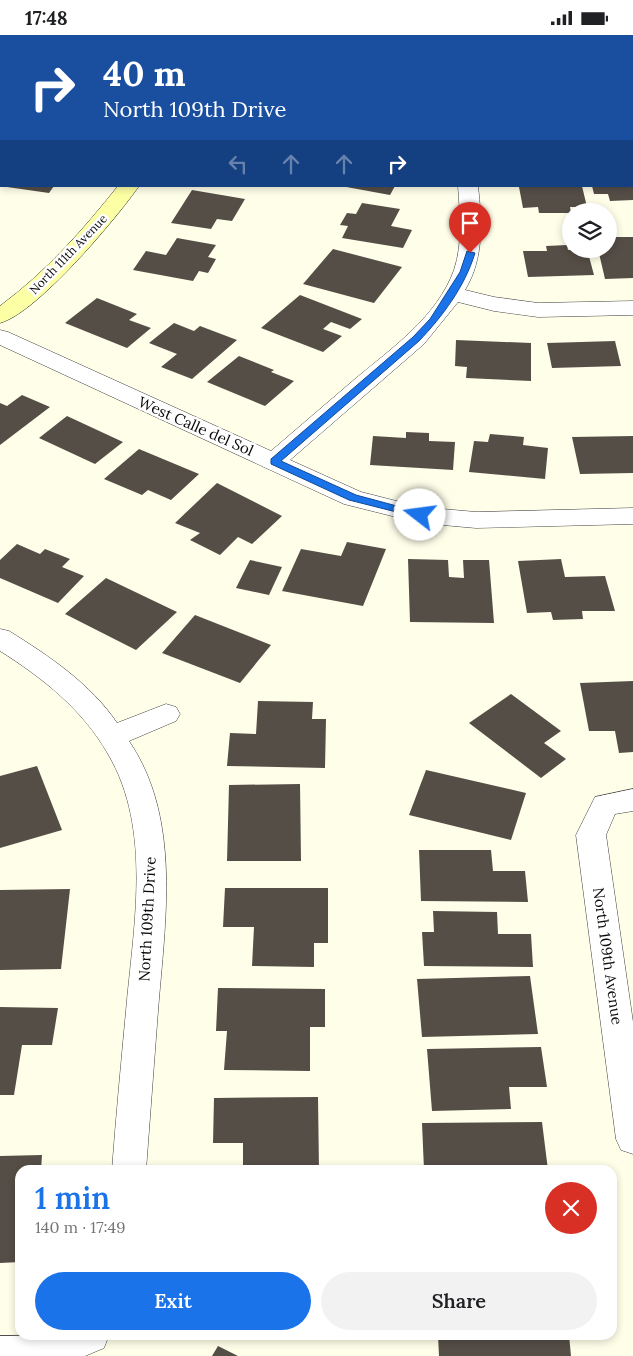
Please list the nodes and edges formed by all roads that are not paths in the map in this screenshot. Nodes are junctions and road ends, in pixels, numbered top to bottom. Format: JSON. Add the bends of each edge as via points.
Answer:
{"nodes":[{"id":1,"x":127,"y":187,"type":"edge"},
{"id":2,"x":468,"y":187,"type":"edge"},
{"id":3,"x":453,"y":294,"type":"junction"},
{"id":4,"x":633,"y":308,"type":"edge"},
{"id":5,"x":0,"y":316,"type":"edge"},
{"id":6,"x":0,"y":337,"type":"edge"},
{"id":7,"x":274,"y":461,"type":"junction"},
{"id":8,"x":633,"y":516,"type":"edge"},
{"id":9,"x":0,"y":638,"type":"edge"},
{"id":10,"x":166,"y":714,"type":"dead end"},
{"id":11,"x":113,"y":736,"type":"junction"},
{"id":12,"x":619,"y":803,"type":"edge"},
{"id":13,"x":633,"y":1139,"type":"edge"},
{"id":14,"x":129,"y":1165,"type":"edge"},
{"id":15,"x":80,"y":1340,"type":"edge"},
{"id":16,"x":0,"y":1354,"type":"edge"}],
"edges":[{"from":1,"to":5,"type":"street","name":"North 111th Avenue","via":[[66,260]]},
{"from":2,"to":3,"type":"street","via":[[470,253]]},
{"from":3,"to":4,"type":"street","via":[[538,310]]},
{"from":3,"to":7,"type":"street","via":[[416,339]]},
{"from":6,"to":7,"type":"street","name":"West Calle del Sol"},
{"from":7,"to":8,"type":"street","name":"West Calle del Sol","via":[[353,498],[420,515],[476,520]]},
{"from":9,"to":11,"type":"street","name":"North 109th Drive","via":[[56,674],[83,699]]},
{"from":10,"to":11,"type":"street"},
{"from":11,"to":14,"type":"street","name":"North 109th Drive","via":[[136,785],[150,848],[149,924]]},
{"from":12,"to":13,"type":"street","name":"North 109th Avenue","via":[[591,835]]},
{"from":15,"to":16,"type":"street","via":[[53,1352]]}]}
